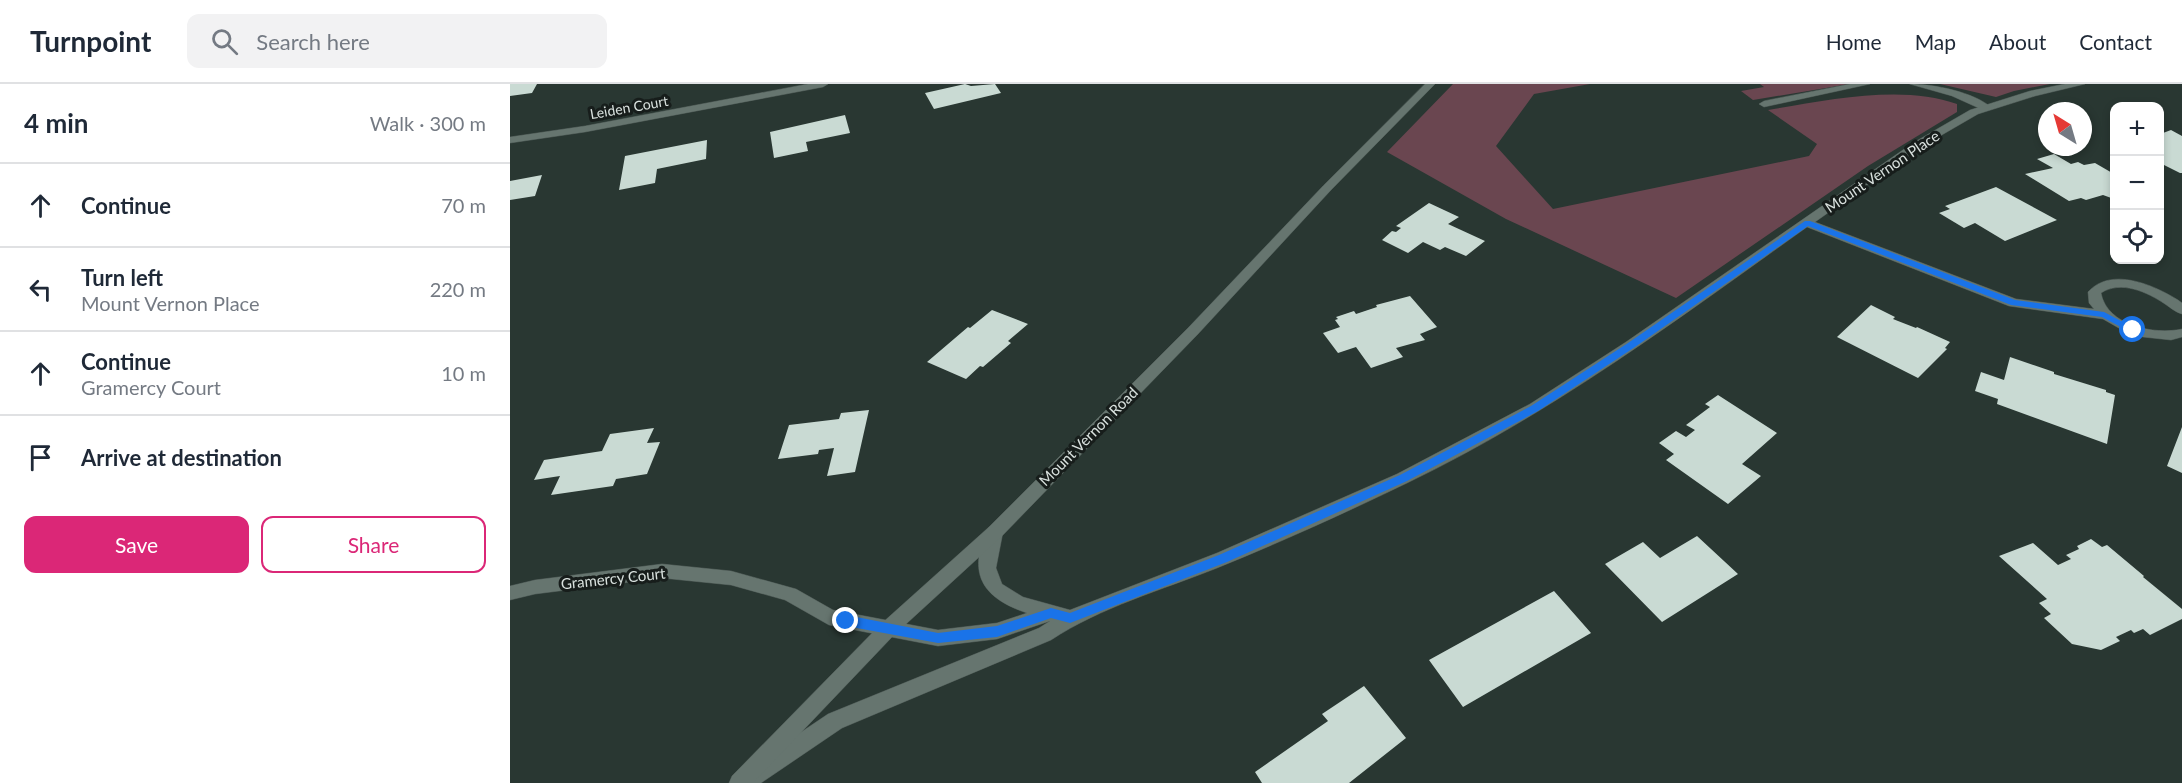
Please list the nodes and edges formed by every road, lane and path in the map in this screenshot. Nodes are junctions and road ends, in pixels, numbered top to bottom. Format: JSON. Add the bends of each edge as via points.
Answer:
{"nodes":[{"id":1,"x":824,"y":84,"type":"edge"},
{"id":2,"x":1430,"y":84,"type":"edge"},
{"id":3,"x":1865,"y":84,"type":"edge"},
{"id":4,"x":1915,"y":84,"type":"edge"},
{"id":5,"x":2080,"y":84,"type":"edge"},
{"id":6,"x":1764,"y":104,"type":"dead end"},
{"id":7,"x":1987,"y":108,"type":"junction"},
{"id":8,"x":510,"y":140,"type":"edge"},
{"id":9,"x":1807,"y":223,"type":"junction"},
{"id":10,"x":2182,"y":310,"type":"edge"},
{"id":11,"x":2104,"y":315,"type":"junction"},
{"id":12,"x":2182,"y":333,"type":"edge"},
{"id":13,"x":995,"y":532,"type":"junction"},
{"id":14,"x":510,"y":593,"type":"edge"},
{"id":15,"x":1051,"y":613,"type":"junction"},
{"id":16,"x":1070,"y":618,"type":"junction"},
{"id":17,"x":887,"y":630,"type":"junction"},
{"id":18,"x":741,"y":783,"type":"edge"}],
"edges":[{"from":1,"to":8,"type":"street","name":"Leiden Court"},
{"from":2,"to":13,"type":"street","name":"Mount Vernon Road"},
{"from":3,"to":6,"type":"street"},
{"from":4,"to":7,"type":"street","via":[[1955,94]]},
{"from":5,"to":7,"type":"street","name":"Mount Vernon Place","via":[[2033,93]]},
{"from":7,"to":9,"type":"street","name":"Mount Vernon Place","via":[[1917,145]]},
{"from":9,"to":11,"type":"street","via":[[2014,303]]},
{"from":9,"to":16,"type":"street","name":"Mount Vernon Place","via":[[1525,414],[1393,483],[1223,558]]},
{"from":10,"to":11,"type":"street","via":[[2148,289],[2107,284],[2094,292],[2093,299]]},
{"from":11,"to":12,"type":"street","via":[[2150,335]]},
{"from":13,"to":15,"type":"street","via":[[987,567],[998,593],[1016,603]]},
{"from":13,"to":17,"type":"street","name":"Mount Vernon Road"},
{"from":14,"to":17,"type":"street","name":"Gramercy Court","via":[[535,586],[662,571],[731,578],[790,594],[829,617]]},
{"from":15,"to":16,"type":"street"},
{"from":15,"to":17,"type":"street","via":[[997,632],[938,638]]},
{"from":16,"to":18,"type":"street","name":"Mount Vernon Place","via":[[1045,634],[835,721]]},
{"from":17,"to":18,"type":"street","name":"Mount Vernon Road"}]}
